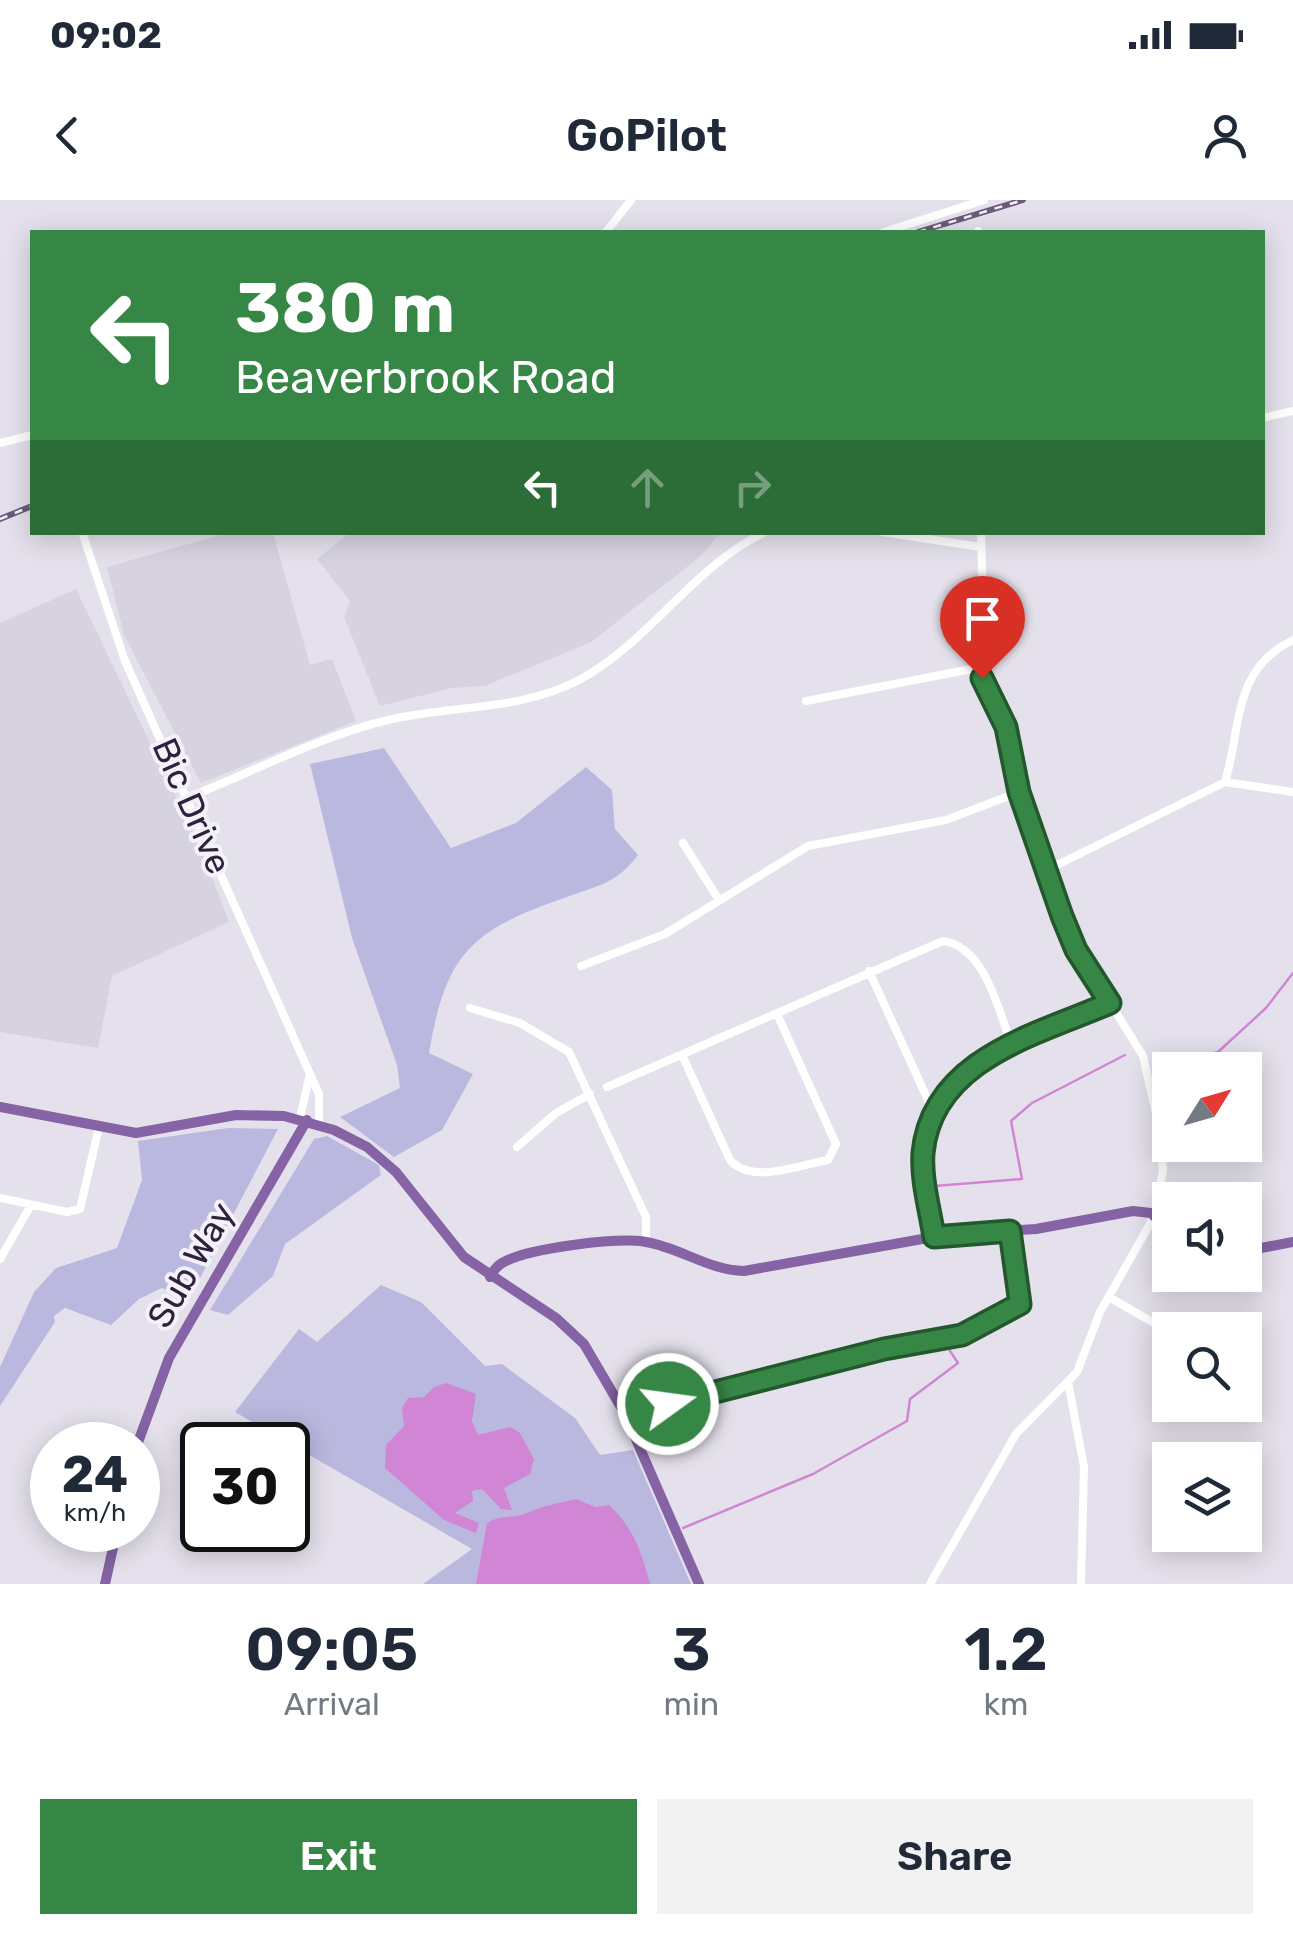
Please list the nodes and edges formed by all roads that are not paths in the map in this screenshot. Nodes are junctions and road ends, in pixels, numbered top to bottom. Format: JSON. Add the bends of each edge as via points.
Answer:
{"nodes":[{"id":1,"x":631,"y":200,"type":"edge"},
{"id":2,"x":984,"y":200,"type":"edge"},
{"id":3,"x":608,"y":230,"type":"edge"},
{"id":4,"x":890,"y":230,"type":"edge"},
{"id":5,"x":1293,"y":410,"type":"edge"},
{"id":6,"x":1265,"y":417,"type":"edge"},
{"id":7,"x":30,"y":436,"type":"edge"},
{"id":8,"x":0,"y":443,"type":"edge"},
{"id":9,"x":83,"y":535,"type":"edge"},
{"id":10,"x":761,"y":535,"type":"edge"},
{"id":11,"x":901,"y":535,"type":"edge"},
{"id":12,"x":982,"y":535,"type":"edge"},
{"id":13,"x":981,"y":548,"type":"junction"},
{"id":14,"x":1293,"y":640,"type":"edge"},
{"id":15,"x":982,"y":667,"type":"junction"},
{"id":16,"x":806,"y":701,"type":"dead end"},
{"id":17,"x":1225,"y":782,"type":"junction"},
{"id":18,"x":1019,"y":792,"type":"junction"},
{"id":19,"x":1293,"y":792,"type":"edge"},
{"id":20,"x":189,"y":797,"type":"junction"},
{"id":21,"x":683,"y":843,"type":"dead end"},
{"id":22,"x":1045,"y":871,"type":"junction"},
{"id":23,"x":719,"y":900,"type":"junction"},
{"id":24,"x":582,"y":966,"type":"dead end"},
{"id":25,"x":870,"y":971,"type":"junction"},
{"id":26,"x":1110,"y":1003,"type":"junction"},
{"id":27,"x":470,"y":1008,"type":"dead end"},
{"id":28,"x":776,"y":1014,"type":"junction"},
{"id":29,"x":1012,"y":1045,"type":"junction"},
{"id":30,"x":682,"y":1055,"type":"junction"},
{"id":31,"x":309,"y":1078,"type":"junction"},
{"id":32,"x":607,"y":1087,"type":"dead end"},
{"id":33,"x":590,"y":1094,"type":"junction"},
{"id":34,"x":0,"y":1106,"type":"edge"},
{"id":35,"x":934,"y":1113,"type":"junction"},
{"id":36,"x":303,"y":1119,"type":"junction"},
{"id":37,"x":319,"y":1124,"type":"junction"},
{"id":38,"x":99,"y":1127,"type":"junction"},
{"id":39,"x":517,"y":1147,"type":"dead end"},
{"id":40,"x":1161,"y":1182,"type":"edge"},
{"id":41,"x":0,"y":1198,"type":"edge"},
{"id":42,"x":31,"y":1205,"type":"junction"},
{"id":43,"x":1152,"y":1215,"type":"edge"},
{"id":44,"x":1152,"y":1219,"type":"edge"},
{"id":45,"x":1010,"y":1231,"type":"junction"},
{"id":46,"x":934,"y":1237,"type":"junction"},
{"id":47,"x":646,"y":1242,"type":"junction"},
{"id":48,"x":1293,"y":1242,"type":"edge"},
{"id":49,"x":1262,"y":1248,"type":"edge"},
{"id":50,"x":0,"y":1259,"type":"edge"},
{"id":51,"x":490,"y":1277,"type":"junction"},
{"id":52,"x":1109,"y":1297,"type":"junction"},
{"id":53,"x":1152,"y":1322,"type":"edge"},
{"id":54,"x":1068,"y":1382,"type":"junction"},
{"id":55,"x":625,"y":1414,"type":"junction"},
{"id":56,"x":145,"y":1422,"type":"edge"},
{"id":57,"x":112,"y":1552,"type":"edge"},
{"id":58,"x":105,"y":1584,"type":"edge"},
{"id":59,"x":699,"y":1584,"type":"edge"},
{"id":60,"x":930,"y":1584,"type":"edge"},
{"id":61,"x":1082,"y":1584,"type":"edge"}],
"edges":[{"from":1,"to":3,"type":"street"},
{"from":2,"to":4,"type":"street"},
{"from":5,"to":6,"type":"street"},
{"from":7,"to":8,"type":"street"},
{"from":9,"to":20,"type":"street","name":"Bic Drive","via":[[116,642]]},
{"from":10,"to":20,"type":"street","via":[[569,684],[526,698],[381,722]]},
{"from":11,"to":13,"type":"street"},
{"from":12,"to":13,"type":"street"},
{"from":13,"to":15,"type":"street"},
{"from":14,"to":17,"type":"street","via":[[1266,654],[1252,672]]},
{"from":15,"to":16,"type":"street"},
{"from":15,"to":18,"type":"street","via":[[984,688],[1006,727]]},
{"from":17,"to":19,"type":"street"},
{"from":17,"to":22,"type":"street"},
{"from":18,"to":22,"type":"street"},
{"from":18,"to":23,"type":"street","via":[[946,820],[815,843]]},
{"from":20,"to":31,"type":"street","name":"Bic Drive"},
{"from":21,"to":23,"type":"street"},
{"from":22,"to":26,"type":"street","via":[[1076,950]]},
{"from":23,"to":24,"type":"street","via":[[664,934]]},
{"from":25,"to":28,"type":"street"},
{"from":25,"to":29,"type":"street","via":[[932,942],[962,946],[980,968]]},
{"from":25,"to":35,"type":"street"},
{"from":26,"to":29,"type":"street"},
{"from":26,"to":40,"type":"street","via":[[1143,1056],[1159,1127]]},
{"from":27,"to":33,"type":"street","via":[[520,1023],[569,1052]]},
{"from":28,"to":30,"type":"street"},
{"from":28,"to":30,"type":"street","via":[[836,1144],[828,1160],[758,1173],[740,1170]]},
{"from":29,"to":35,"type":"street","via":[[969,1070]]},
{"from":30,"to":32,"type":"street"},
{"from":31,"to":36,"type":"street"},
{"from":31,"to":37,"type":"street","name":"Bic Drive","via":[[322,1103]]},
{"from":33,"to":39,"type":"street"},
{"from":33,"to":47,"type":"street","via":[[646,1216]]},
{"from":34,"to":38,"type":"main road"},
{"from":35,"to":46,"type":"street","via":[[923,1167]]},
{"from":36,"to":37,"type":"main road"},
{"from":36,"to":38,"type":"main road","via":[[236,1115],[136,1133]]},
{"from":36,"to":56,"type":"main road","name":"Sub Way","via":[[161,1373]]},
{"from":37,"to":51,"type":"main road","via":[[387,1162],[450,1242]]},
{"from":38,"to":42,"type":"street","via":[[80,1208]]},
{"from":41,"to":42,"type":"street"},
{"from":42,"to":50,"type":"street"},
{"from":43,"to":45,"type":"main road","via":[[1133,1211]]},
{"from":44,"to":52,"type":"street"},
{"from":45,"to":46,"type":"main road"},
{"from":45,"to":55,"type":"street","via":[[1020,1304],[978,1330]]},
{"from":46,"to":47,"type":"main road","via":[[744,1271],[714,1268]]},
{"from":47,"to":51,"type":"main road","via":[[520,1256],[499,1264]]},
{"from":48,"to":49,"type":"main road"},
{"from":51,"to":55,"type":"main road","via":[[574,1333]]},
{"from":52,"to":53,"type":"street"},
{"from":52,"to":54,"type":"street"},
{"from":54,"to":60,"type":"street","via":[[1016,1434]]},
{"from":54,"to":61,"type":"street","via":[[1084,1466]]},
{"from":55,"to":59,"type":"main road"},
{"from":57,"to":58,"type":"main road"}]}
